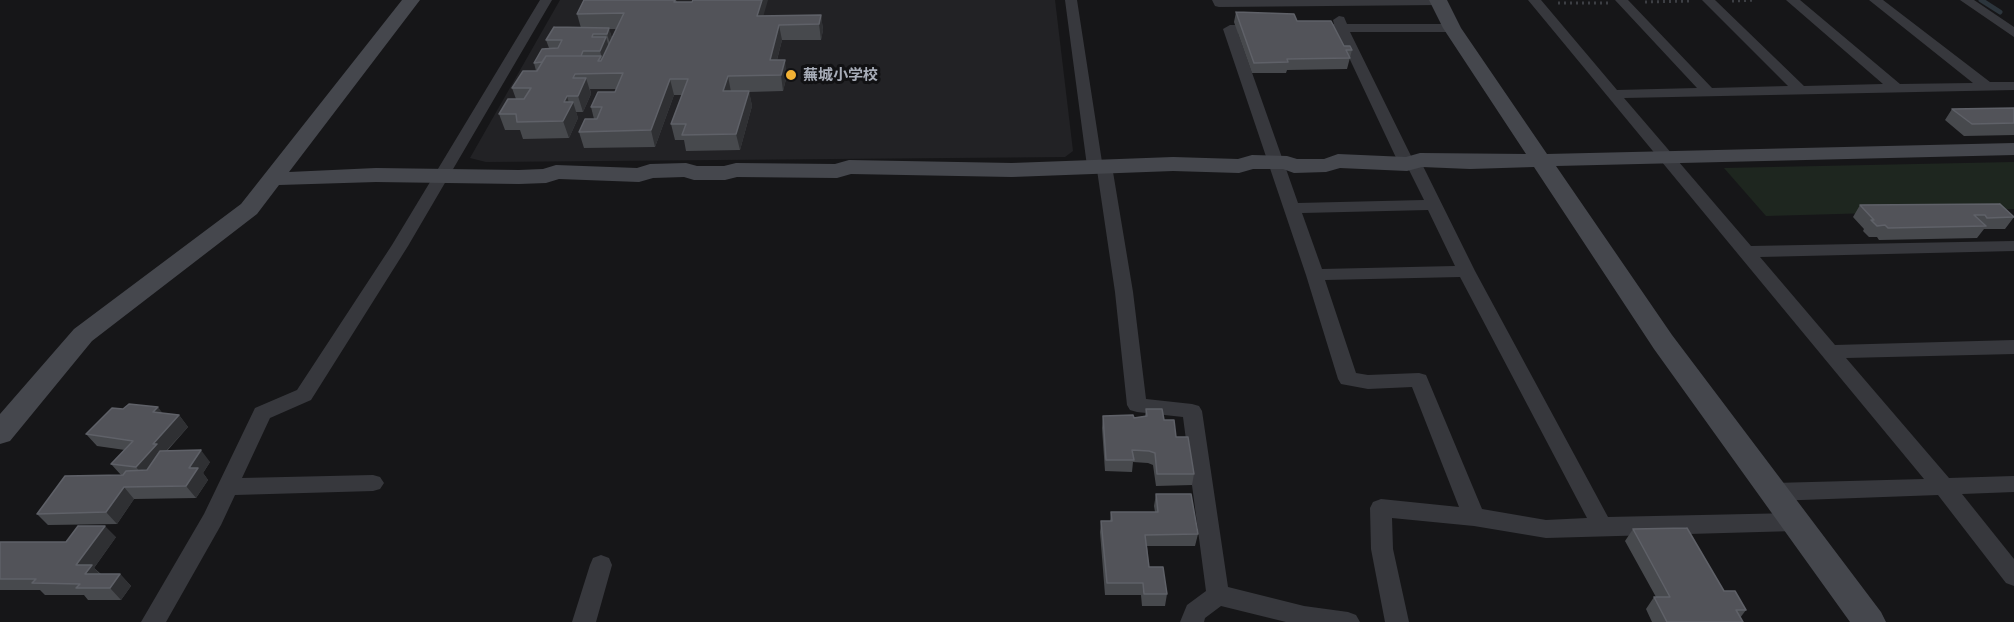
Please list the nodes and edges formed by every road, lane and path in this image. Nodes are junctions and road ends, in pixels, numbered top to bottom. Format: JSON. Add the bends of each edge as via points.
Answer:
{"nodes":[{"id":1,"x":411,"y":0,"type":"edge"},
{"id":2,"x":546,"y":0,"type":"edge"},
{"id":3,"x":1071,"y":0,"type":"edge"},
{"id":4,"x":1438,"y":0,"type":"edge"},
{"id":5,"x":1534,"y":0,"type":"edge"},
{"id":6,"x":1621,"y":0,"type":"edge"},
{"id":7,"x":1708,"y":0,"type":"edge"},
{"id":8,"x":1792,"y":0,"type":"edge"},
{"id":9,"x":1875,"y":0,"type":"edge"},
{"id":10,"x":1966,"y":0,"type":"edge"},
{"id":11,"x":1218,"y":1,"type":"edge"},
{"id":12,"x":1329,"y":1,"type":"edge"},
{"id":13,"x":1348,"y":1,"type":"edge"},
{"id":14,"x":1994,"y":18,"type":"junction"},
{"id":15,"x":2014,"y":18,"type":"edge"},
{"id":16,"x":1275,"y":28,"type":"edge"},
{"id":17,"x":1297,"y":28,"type":"edge"},
{"id":18,"x":1342,"y":28,"type":"junction"},
{"id":19,"x":1452,"y":28,"type":"junction"},
{"id":20,"x":1230,"y":29,"type":"junction"},
{"id":21,"x":2014,"y":33,"type":"edge"},
{"id":22,"x":1986,"y":86,"type":"junction"},
{"id":23,"x":2014,"y":86,"type":"edge"},
{"id":24,"x":1897,"y":89,"type":"junction"},
{"id":25,"x":1801,"y":91,"type":"junction"},
{"id":26,"x":1708,"y":92,"type":"junction"},
{"id":27,"x":1612,"y":94,"type":"junction"},
{"id":28,"x":2014,"y":148,"type":"edge"},
{"id":29,"x":1666,"y":157,"type":"junction"},
{"id":30,"x":1539,"y":160,"type":"junction"},
{"id":31,"x":1274,"y":162,"type":"junction"},
{"id":32,"x":1410,"y":163,"type":"junction"},
{"id":33,"x":1099,"y":166,"type":"junction"},
{"id":34,"x":442,"y":175,"type":"junction"},
{"id":35,"x":273,"y":179,"type":"junction"},
{"id":36,"x":1434,"y":205,"type":"junction"},
{"id":37,"x":1292,"y":208,"type":"junction"},
{"id":38,"x":2014,"y":246,"type":"edge"},
{"id":39,"x":1746,"y":252,"type":"junction"},
{"id":40,"x":1466,"y":271,"type":"junction"},
{"id":41,"x":1315,"y":275,"type":"junction"},
{"id":42,"x":2014,"y":347,"type":"edge"},
{"id":43,"x":1830,"y":352,"type":"junction"},
{"id":44,"x":0,"y":433,"type":"edge"},
{"id":45,"x":373,"y":483,"type":"dead end"},
{"id":46,"x":2014,"y":484,"type":"edge"},
{"id":47,"x":1943,"y":486,"type":"junction"},
{"id":48,"x":228,"y":488,"type":"junction"},
{"id":49,"x":1774,"y":492,"type":"junction"},
{"id":50,"x":1474,"y":517,"type":"junction"},
{"id":51,"x":1796,"y":522,"type":"junction"},
{"id":52,"x":1602,"y":526,"type":"junction"},
{"id":53,"x":601,"y":565,"type":"dead end"},
{"id":54,"x":2014,"y":576,"type":"edge"},
{"id":55,"x":1218,"y":595,"type":"junction"},
{"id":56,"x":1304,"y":619,"type":"edge"},
{"id":57,"x":153,"y":622,"type":"edge"},
{"id":58,"x":584,"y":622,"type":"edge"},
{"id":59,"x":1192,"y":622,"type":"edge"},
{"id":60,"x":1348,"y":622,"type":"edge"},
{"id":61,"x":1397,"y":622,"type":"edge"},
{"id":62,"x":1869,"y":622,"type":"edge"}],
"edges":[{"from":1,"to":35,"type":"street"},
{"from":2,"to":34,"type":"street"},
{"from":3,"to":33,"type":"street"},
{"from":4,"to":13,"type":"street"},
{"from":4,"to":19,"type":"street"},
{"from":5,"to":27,"type":"street"},
{"from":6,"to":26,"type":"street"},
{"from":7,"to":25,"type":"street"},
{"from":8,"to":24,"type":"street"},
{"from":9,"to":22,"type":"street"},
{"from":10,"to":14,"type":"street"},
{"from":11,"to":12,"type":"street"},
{"from":11,"to":20,"type":"street"},
{"from":12,"to":13,"type":"street"},
{"from":12,"to":18,"type":"street"},
{"from":14,"to":15,"type":"street"},
{"from":14,"to":21,"type":"street"},
{"from":16,"to":20,"type":"street"},
{"from":17,"to":18,"type":"street"},
{"from":18,"to":19,"type":"street"},
{"from":18,"to":32,"type":"street"},
{"from":19,"to":30,"type":"street"},
{"from":20,"to":31,"type":"street"},
{"from":22,"to":23,"type":"street"},
{"from":22,"to":24,"type":"street"},
{"from":24,"to":25,"type":"street"},
{"from":25,"to":26,"type":"street"},
{"from":26,"to":27,"type":"street"},
{"from":27,"to":29,"type":"street"},
{"from":28,"to":29,"type":"street"},
{"from":29,"to":30,"type":"street"},
{"from":29,"to":39,"type":"street"},
{"from":30,"to":32,"type":"street"},
{"from":30,"to":49,"type":"street","via":[[1663,342]]},
{"from":31,"to":32,"type":"street","via":[[1294,166],[1338,161]]},
{"from":31,"to":33,"type":"street","via":[[1239,166]]},
{"from":31,"to":37,"type":"street"},
{"from":32,"to":36,"type":"street"},
{"from":33,"to":34,"type":"street","via":[[1003,170],[849,167],[837,171],[725,173],[686,170],[639,175],[556,172],[519,177]]},
{"from":33,"to":55,"type":"street","via":[[1124,292],[1137,405],[1192,411]]},
{"from":34,"to":35,"type":"street"},
{"from":34,"to":48,"type":"street","via":[[304,395],[262,413]]},
{"from":35,"to":44,"type":"street","via":[[249,209],[83,335]]},
{"from":36,"to":37,"type":"street"},
{"from":36,"to":40,"type":"street"},
{"from":37,"to":41,"type":"street"},
{"from":38,"to":39,"type":"street"},
{"from":39,"to":43,"type":"street"},
{"from":40,"to":41,"type":"street"},
{"from":40,"to":52,"type":"street"},
{"from":41,"to":50,"type":"street","via":[[1348,379],[1419,380]]},
{"from":42,"to":43,"type":"street"},
{"from":43,"to":47,"type":"street"},
{"from":45,"to":48,"type":"street"},
{"from":46,"to":47,"type":"street"},
{"from":47,"to":49,"type":"street"},
{"from":47,"to":54,"type":"street"},
{"from":48,"to":57,"type":"street"},
{"from":49,"to":51,"type":"street"},
{"from":50,"to":52,"type":"street","via":[[1546,529]]},
{"from":50,"to":61,"type":"street","via":[[1381,508],[1382,549]]},
{"from":51,"to":52,"type":"street"},
{"from":51,"to":62,"type":"street"},
{"from":53,"to":58,"type":"street"},
{"from":55,"to":56,"type":"street"},
{"from":55,"to":59,"type":"street","via":[[1195,612]]},
{"from":56,"to":60,"type":"street"}]}
